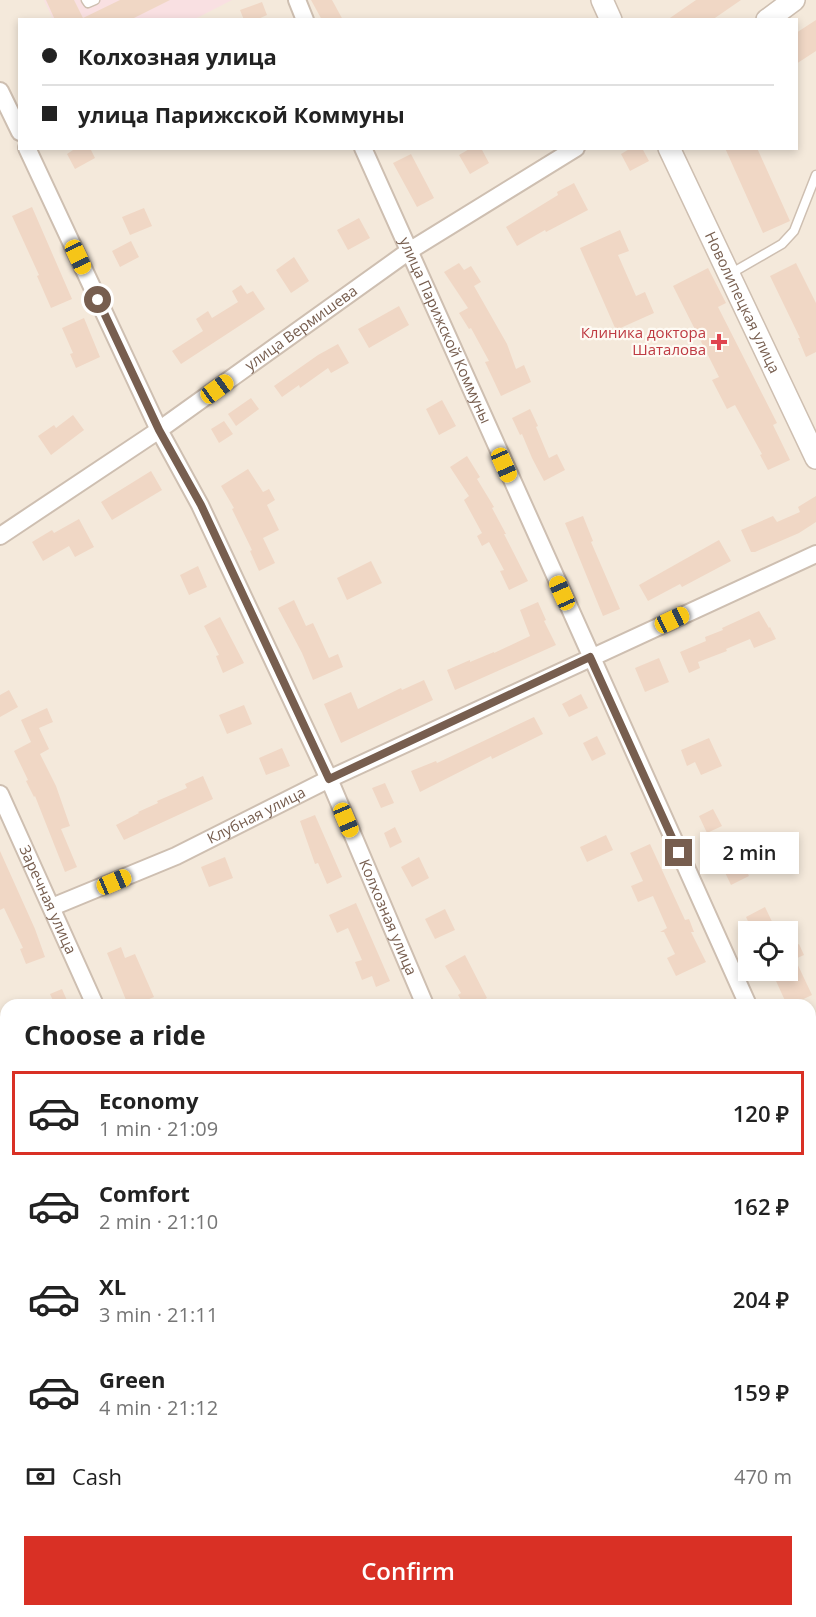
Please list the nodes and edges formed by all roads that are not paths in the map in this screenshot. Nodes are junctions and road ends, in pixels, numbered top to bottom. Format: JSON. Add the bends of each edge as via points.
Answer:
{"nodes":[{"id":1,"x":86,"y":0,"type":"edge"},
{"id":2,"x":95,"y":0,"type":"edge"},
{"id":3,"x":297,"y":0,"type":"edge"},
{"id":4,"x":602,"y":0,"type":"edge"},
{"id":5,"x":794,"y":0,"type":"edge"},
{"id":6,"x":304,"y":18,"type":"edge"},
{"id":7,"x":610,"y":18,"type":"edge"},
{"id":8,"x":769,"y":18,"type":"edge"},
{"id":9,"x":0,"y":91,"type":"edge"},
{"id":10,"x":18,"y":128,"type":"edge"},
{"id":11,"x":28,"y":150,"type":"edge"},
{"id":12,"x":364,"y":150,"type":"edge"},
{"id":13,"x":573,"y":150,"type":"edge"},
{"id":14,"x":670,"y":150,"type":"edge"},
{"id":15,"x":816,"y":175,"type":"edge"},
{"id":16,"x":409,"y":251,"type":"junction"},
{"id":17,"x":729,"y":275,"type":"junction"},
{"id":18,"x":159,"y":430,"type":"junction"},
{"id":19,"x":816,"y":458,"type":"edge"},
{"id":20,"x":0,"y":536,"type":"edge"},
{"id":21,"x":816,"y":554,"type":"edge"},
{"id":22,"x":590,"y":657,"type":"junction"},
{"id":23,"x":329,"y":779,"type":"junction"},
{"id":24,"x":0,"y":794,"type":"edge"},
{"id":25,"x":52,"y":907,"type":"junction"},
{"id":26,"x":92,"y":999,"type":"edge"},
{"id":27,"x":422,"y":999,"type":"edge"},
{"id":28,"x":745,"y":999,"type":"edge"}],
"edges":[{"from":1,"to":2,"type":"lane"},
{"from":3,"to":6,"type":"street"},
{"from":4,"to":7,"type":"street"},
{"from":5,"to":8,"type":"street"},
{"from":9,"to":10,"type":"street"},
{"from":11,"to":18,"type":"street","name":"Колхозная улица"},
{"from":12,"to":16,"type":"street","name":"улица Парижской Коммуны"},
{"from":13,"to":16,"type":"street","name":"улица Вермишева"},
{"from":14,"to":17,"type":"street","name":"Новолипецкая улица"},
{"from":15,"to":17,"type":"lane","via":[[794,231],[782,244]]},
{"from":16,"to":18,"type":"street","name":"улица Вермишева"},
{"from":16,"to":22,"type":"street","name":"улица Парижской Коммуны"},
{"from":17,"to":19,"type":"street","name":"Новолипецкая улица"},
{"from":18,"to":20,"type":"street","name":"улица Вермишева"},
{"from":18,"to":23,"type":"street","name":"Колхозная улица","via":[[201,505]]},
{"from":21,"to":22,"type":"street","name":"Клубная улица"},
{"from":22,"to":23,"type":"street","name":"Клубная улица"},
{"from":22,"to":28,"type":"street","name":"улица Парижской Коммуны"},
{"from":23,"to":25,"type":"street","name":"Клубная улица","via":[[176,856]]},
{"from":23,"to":27,"type":"street","name":"Колхозная улица"},
{"from":24,"to":25,"type":"street","name":"Заречная улица"},
{"from":25,"to":26,"type":"street","name":"Заречная улица"}]}
